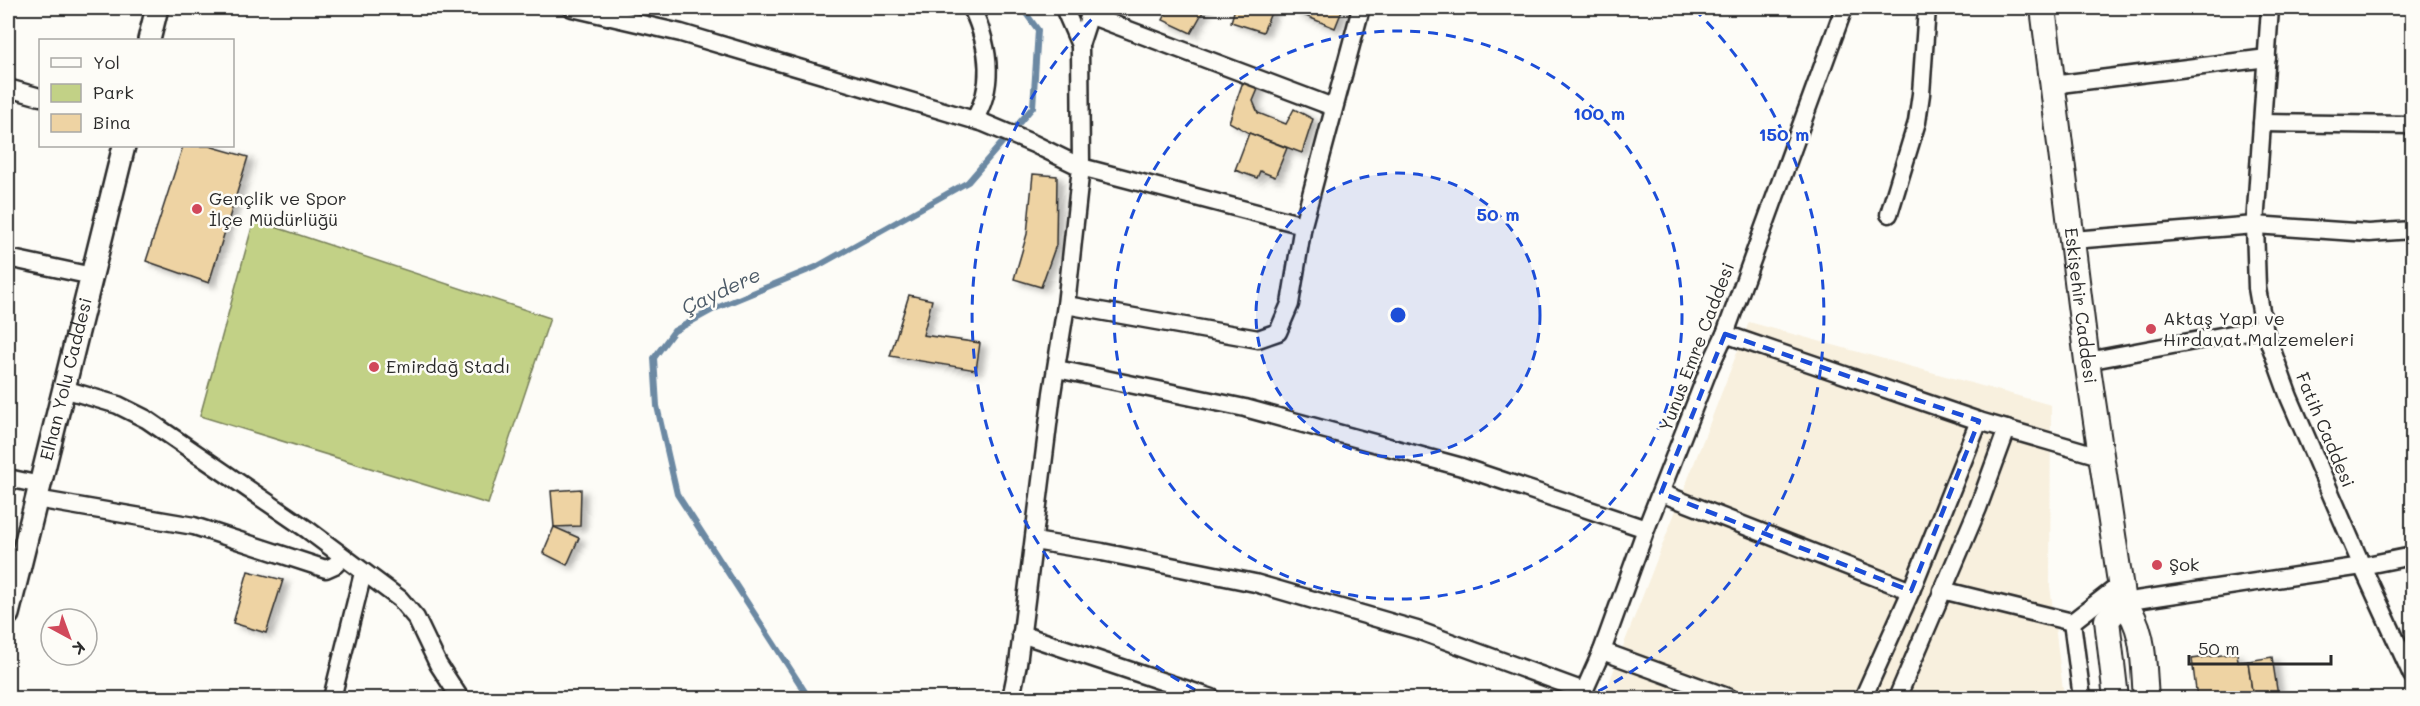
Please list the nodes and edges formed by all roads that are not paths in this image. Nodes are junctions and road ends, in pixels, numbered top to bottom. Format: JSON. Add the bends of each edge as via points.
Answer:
{"nodes":[{"id":1,"x":157,"y":8,"type":"edge"},
{"id":2,"x":572,"y":8,"type":"edge"},
{"id":3,"x":972,"y":8,"type":"edge"},
{"id":4,"x":1064,"y":8,"type":"edge"},
{"id":5,"x":1361,"y":8,"type":"edge"},
{"id":6,"x":1844,"y":8,"type":"edge"},
{"id":7,"x":1927,"y":8,"type":"edge"},
{"id":8,"x":2043,"y":8,"type":"edge"},
{"id":9,"x":2270,"y":8,"type":"edge"},
{"id":10,"x":599,"y":11,"type":"edge"},
{"id":11,"x":1091,"y":11,"type":"edge"},
{"id":12,"x":150,"y":39,"type":"edge"},
{"id":13,"x":1080,"y":45,"type":"junction"},
{"id":14,"x":2267,"y":58,"type":"junction"},
{"id":15,"x":2052,"y":85,"type":"junction"},
{"id":16,"x":8,"y":88,"type":"edge"},
{"id":17,"x":39,"y":97,"type":"edge"},
{"id":18,"x":1333,"y":106,"type":"junction"},
{"id":19,"x":979,"y":122,"type":"junction"},
{"id":20,"x":2262,"y":123,"type":"junction"},
{"id":21,"x":2412,"y":125,"type":"edge"},
{"id":22,"x":124,"y":147,"type":"edge"},
{"id":23,"x":1081,"y":167,"type":"junction"},
{"id":24,"x":1889,"y":214,"type":"dead end"},
{"id":25,"x":1303,"y":225,"type":"junction"},
{"id":26,"x":2255,"y":225,"type":"junction"},
{"id":27,"x":2412,"y":230,"type":"edge"},
{"id":28,"x":2073,"y":240,"type":"junction"},
{"id":29,"x":8,"y":258,"type":"edge"},
{"id":30,"x":92,"y":276,"type":"junction"},
{"id":31,"x":1066,"y":305,"type":"junction"},
{"id":32,"x":2264,"y":328,"type":"junction"},
{"id":33,"x":1725,"y":334,"type":"junction"},
{"id":34,"x":2087,"y":361,"type":"junction"},
{"id":35,"x":1057,"y":369,"type":"junction"},
{"id":36,"x":64,"y":389,"type":"junction"},
{"id":37,"x":1979,"y":421,"type":"junction"},
{"id":38,"x":2007,"y":429,"type":"junction"},
{"id":39,"x":2103,"y":457,"type":"junction"},
{"id":40,"x":8,"y":478,"type":"edge"},
{"id":41,"x":38,"y":492,"type":"junction"},
{"id":42,"x":1661,"y":493,"type":"junction"},
{"id":43,"x":1646,"y":529,"type":"junction"},
{"id":44,"x":1034,"y":541,"type":"junction"},
{"id":45,"x":2412,"y":556,"type":"edge"},
{"id":46,"x":343,"y":557,"type":"junction"},
{"id":47,"x":2362,"y":566,"type":"junction"},
{"id":48,"x":363,"y":573,"type":"junction"},
{"id":49,"x":1942,"y":590,"type":"junction"},
{"id":50,"x":1911,"y":591,"type":"junction"},
{"id":51,"x":2122,"y":593,"type":"junction"},
{"id":52,"x":8,"y":614,"type":"edge"},
{"id":53,"x":2072,"y":622,"type":"junction"},
{"id":54,"x":1021,"y":634,"type":"junction"},
{"id":55,"x":1602,"y":651,"type":"junction"},
{"id":56,"x":2412,"y":675,"type":"edge"},
{"id":57,"x":1582,"y":695,"type":"edge"},
{"id":58,"x":332,"y":699,"type":"edge"},
{"id":59,"x":460,"y":699,"type":"edge"},
{"id":60,"x":1011,"y":699,"type":"edge"},
{"id":61,"x":1212,"y":699,"type":"edge"},
{"id":62,"x":1730,"y":699,"type":"edge"},
{"id":63,"x":1863,"y":699,"type":"edge"},
{"id":64,"x":1897,"y":699,"type":"edge"},
{"id":65,"x":2082,"y":699,"type":"edge"},
{"id":66,"x":2116,"y":699,"type":"edge"},
{"id":67,"x":2146,"y":699,"type":"edge"}],
"edges":[{"from":1,"to":12,"type":"street"},
{"from":2,"to":10,"type":"street"},
{"from":3,"to":19,"type":"street","via":[[983,36],[989,70]]},
{"from":4,"to":13,"type":"street"},
{"from":5,"to":18,"type":"street"},
{"from":6,"to":33,"type":"street","name":"Yunus Emre Caddesi"},
{"from":7,"to":24,"type":"street","via":[[1917,122]]},
{"from":8,"to":15,"type":"main road","name":"Eskişehir Caddesi"},
{"from":9,"to":14,"type":"street","name":"Fatih Caddesi"},
{"from":10,"to":19,"type":"street"},
{"from":11,"to":13,"type":"street"},
{"from":11,"to":18,"type":"street"},
{"from":13,"to":23,"type":"street"},
{"from":14,"to":15,"type":"street"},
{"from":14,"to":20,"type":"street","name":"Fatih Caddesi"},
{"from":15,"to":28,"type":"main road","name":"Eskişehir Caddesi"},
{"from":16,"to":17,"type":"street"},
{"from":18,"to":25,"type":"street"},
{"from":19,"to":23,"type":"street"},
{"from":20,"to":21,"type":"street"},
{"from":20,"to":26,"type":"street","name":"Fatih Caddesi"},
{"from":22,"to":30,"type":"street","name":"Elhan Yolu Caddesi"},
{"from":23,"to":25,"type":"street"},
{"from":23,"to":31,"type":"street"},
{"from":25,"to":31,"type":"street","via":[[1290,304],[1278,332],[1258,339]]},
{"from":26,"to":27,"type":"street","via":[[2369,233]]},
{"from":26,"to":28,"type":"street"},
{"from":26,"to":32,"type":"street","name":"Fatih Caddesi","via":[[2257,288]]},
{"from":28,"to":34,"type":"main road","name":"Eskişehir Caddesi"},
{"from":29,"to":30,"type":"street"},
{"from":30,"to":36,"type":"street","name":"Elhan Yolu Caddesi"},
{"from":31,"to":35,"type":"street"},
{"from":32,"to":34,"type":"street"},
{"from":32,"to":47,"type":"street","name":"Fatih Caddesi","via":[[2289,398]]},
{"from":33,"to":37,"type":"street"},
{"from":33,"to":42,"type":"street","name":"Yunus Emre Caddesi"},
{"from":34,"to":39,"type":"main road","name":"Eskişehir Caddesi"},
{"from":35,"to":43,"type":"street","via":[[1245,408],[1462,466]]},
{"from":35,"to":44,"type":"street"},
{"from":36,"to":41,"type":"street","name":"Elhan Yolu Caddesi"},
{"from":36,"to":46,"type":"street","via":[[118,405],[146,419]]},
{"from":37,"to":38,"type":"street"},
{"from":37,"to":50,"type":"street"},
{"from":38,"to":39,"type":"street"},
{"from":38,"to":49,"type":"street"},
{"from":39,"to":51,"type":"main road","name":"Eskişehir Caddesi"},
{"from":40,"to":41,"type":"street"},
{"from":41,"to":46,"type":"street","via":[[194,526],[326,569]]},
{"from":41,"to":52,"type":"street","name":"Elhan Yolu Caddesi"},
{"from":42,"to":43,"type":"street","name":"Yunus Emre Caddesi"},
{"from":42,"to":50,"type":"street"},
{"from":43,"to":55,"type":"street","name":"Yunus Emre Caddesi"},
{"from":44,"to":54,"type":"street"},
{"from":44,"to":57,"type":"street","via":[[1255,583],[1417,630]]},
{"from":45,"to":47,"type":"street"},
{"from":46,"to":48,"type":"street"},
{"from":47,"to":51,"type":"street"},
{"from":47,"to":56,"type":"street","name":"Fatih Caddesi"},
{"from":48,"to":58,"type":"street"},
{"from":48,"to":59,"type":"street","via":[[400,599],[416,618]]},
{"from":49,"to":53,"type":"street"},
{"from":49,"to":64,"type":"street"},
{"from":50,"to":63,"type":"street"},
{"from":51,"to":53,"type":"street"},
{"from":51,"to":66,"type":"main road","via":[[2107,620]]},
{"from":51,"to":67,"type":"main road","name":"Eskişehir Caddesi","via":[[2140,632]]},
{"from":53,"to":65,"type":"street"},
{"from":54,"to":60,"type":"street"},
{"from":54,"to":61,"type":"street"},
{"from":55,"to":57,"type":"street","name":"Yunus Emre Caddesi"},
{"from":55,"to":62,"type":"street"}]}
